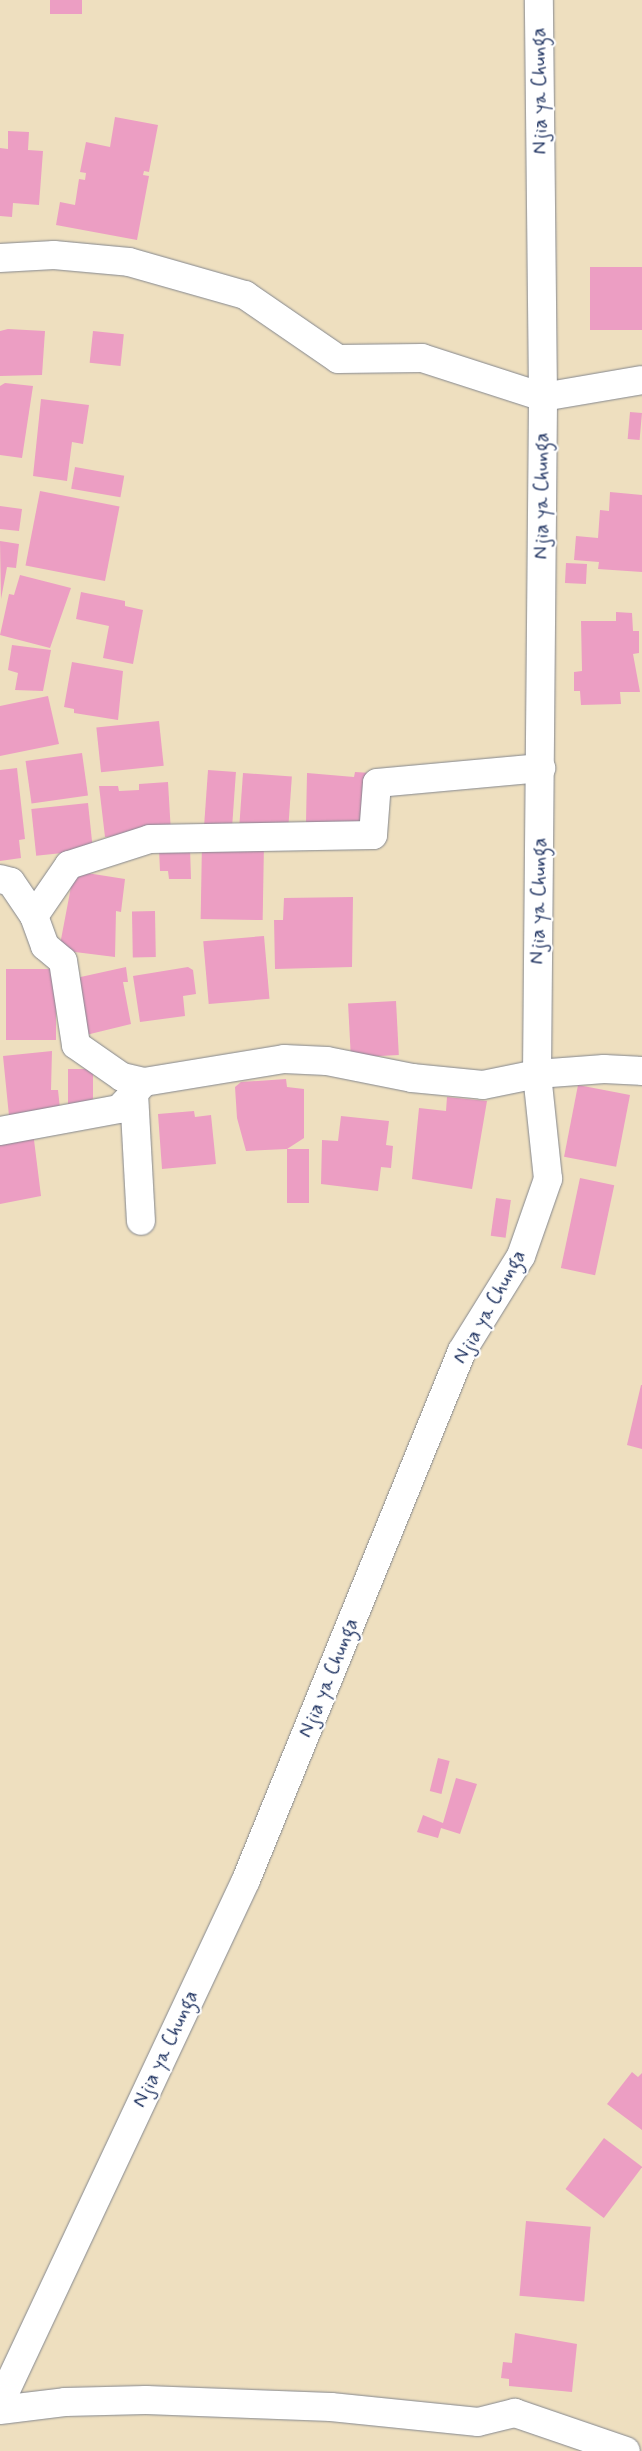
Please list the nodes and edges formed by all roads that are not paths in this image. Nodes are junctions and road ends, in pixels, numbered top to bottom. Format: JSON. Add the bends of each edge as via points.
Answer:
{"nodes":[{"id":1,"x":539,"y":0,"type":"edge"},
{"id":2,"x":0,"y":258,"type":"edge"},
{"id":3,"x":642,"y":380,"type":"edge"},
{"id":4,"x":543,"y":397,"type":"junction"},
{"id":5,"x":541,"y":768,"type":"junction"},
{"id":6,"x":0,"y":879,"type":"edge"},
{"id":7,"x":34,"y":916,"type":"junction"},
{"id":8,"x":642,"y":1071,"type":"edge"},
{"id":9,"x":537,"y":1074,"type":"junction"},
{"id":10,"x":139,"y":1087,"type":"junction"},
{"id":11,"x":0,"y":1131,"type":"edge"},
{"id":12,"x":141,"y":1220,"type":"dead end"},
{"id":13,"x":0,"y":2403,"type":"edge"},
{"id":14,"x":0,"y":2410,"type":"edge"},
{"id":15,"x":626,"y":2451,"type":"edge"}],
"edges":[{"from":1,"to":4,"type":"street","name":"Njia ya Chunga"},
{"from":2,"to":4,"type":"street","via":[[54,255],[129,262],[245,295],[338,359],[422,358]]},
{"from":3,"to":4,"type":"street"},
{"from":4,"to":5,"type":"street","name":"Njia ya Chunga"},
{"from":5,"to":7,"type":"street","via":[[377,783],[373,834],[150,839],[69,865]]},
{"from":5,"to":9,"type":"street","name":"Njia ya Chunga"},
{"from":6,"to":7,"type":"street","via":[[10,882]]},
{"from":7,"to":10,"type":"street","via":[[45,946],[63,961],[76,1045]]},
{"from":8,"to":9,"type":"street","via":[[604,1069]]},
{"from":9,"to":10,"type":"street","via":[[483,1085],[284,1059]]},
{"from":9,"to":13,"type":"street","name":"Njia ya Chunga","via":[[548,1179],[521,1256],[462,1350],[246,1880]]},
{"from":10,"to":11,"type":"street","via":[[119,1109]]},
{"from":10,"to":12,"type":"street"},
{"from":14,"to":15,"type":"street","via":[[65,2402],[146,2400],[331,2407],[478,2422],[515,2413]]}]}
